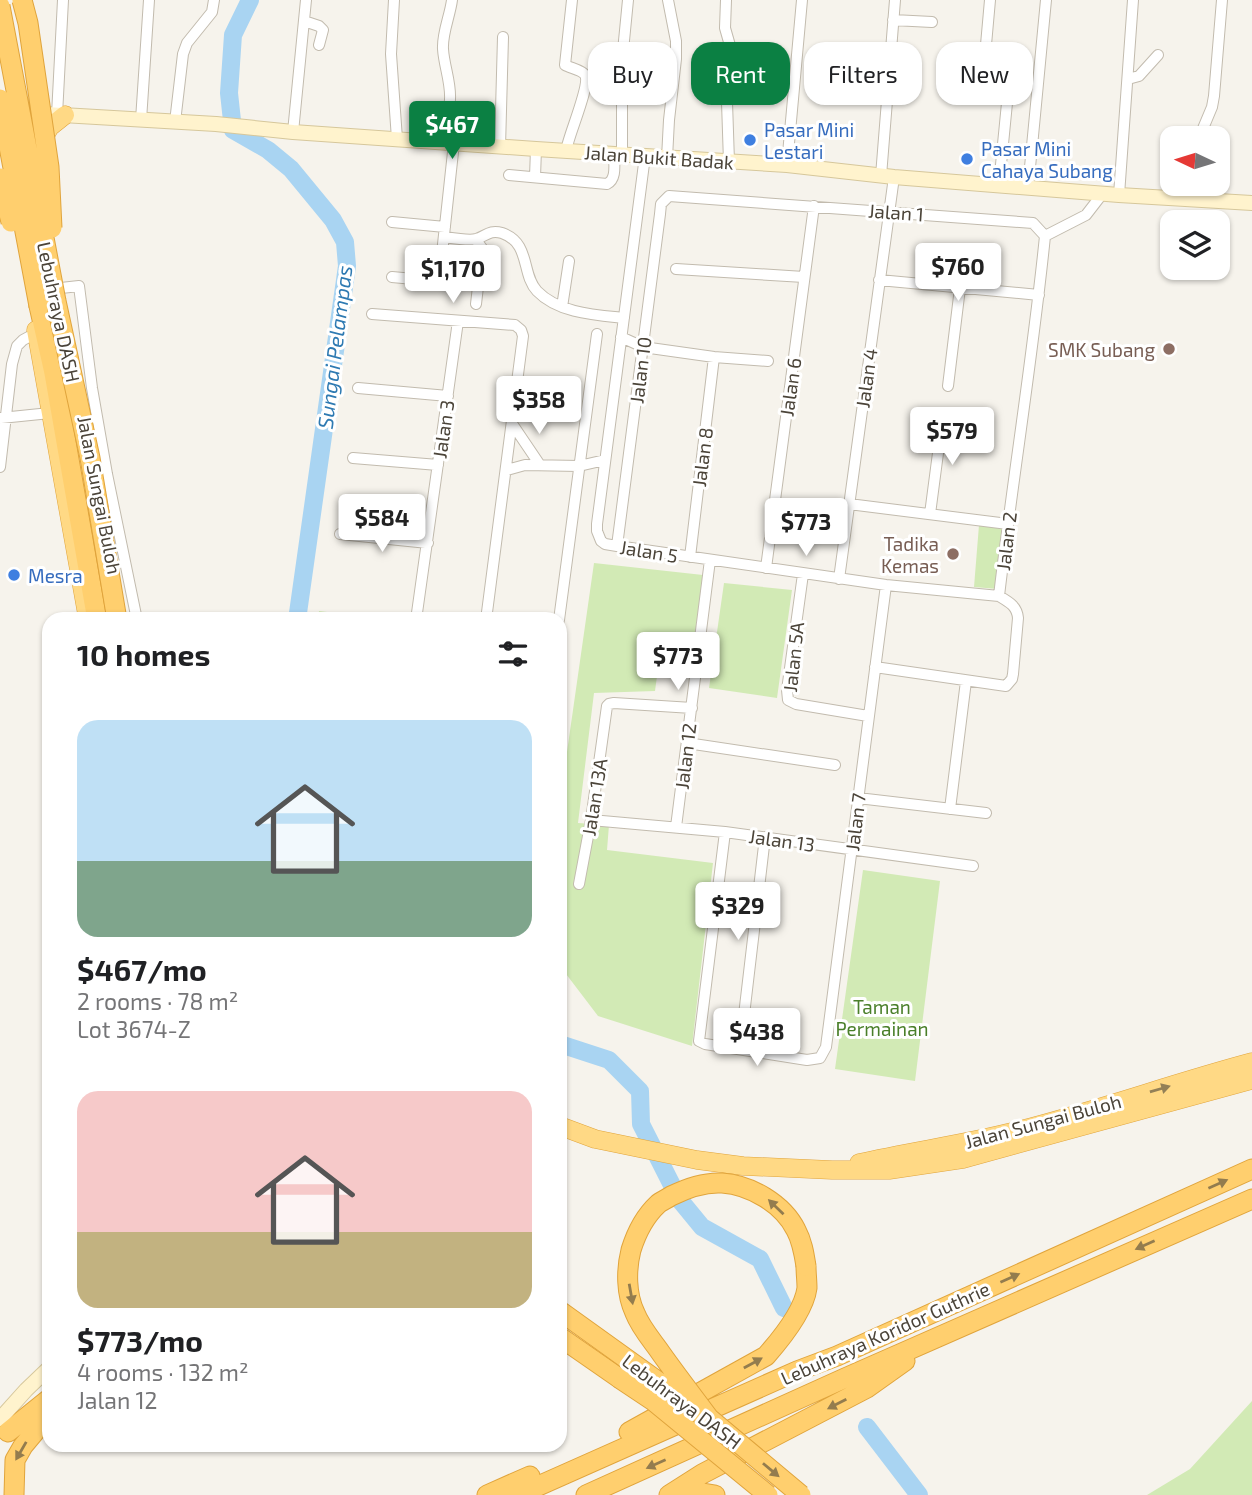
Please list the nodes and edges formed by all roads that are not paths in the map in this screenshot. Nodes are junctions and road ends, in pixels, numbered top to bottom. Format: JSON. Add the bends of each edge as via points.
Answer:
{"nodes":[{"id":1,"x":5,"y":0,"type":"edge"},
{"id":2,"x":22,"y":0,"type":"edge"},
{"id":3,"x":29,"y":0,"type":"edge"},
{"id":4,"x":63,"y":0,"type":"edge"},
{"id":5,"x":149,"y":0,"type":"edge"},
{"id":6,"x":214,"y":0,"type":"edge"},
{"id":7,"x":306,"y":0,"type":"edge"},
{"id":8,"x":394,"y":0,"type":"edge"},
{"id":9,"x":452,"y":0,"type":"edge"},
{"id":10,"x":572,"y":0,"type":"edge"},
{"id":11,"x":628,"y":0,"type":"edge"},
{"id":12,"x":668,"y":0,"type":"edge"},
{"id":13,"x":726,"y":0,"type":"edge"},
{"id":14,"x":802,"y":0,"type":"edge"},
{"id":15,"x":895,"y":0,"type":"edge"},
{"id":16,"x":989,"y":0,"type":"edge"},
{"id":17,"x":1046,"y":0,"type":"edge"},
{"id":18,"x":1133,"y":0,"type":"edge"},
{"id":19,"x":1222,"y":0,"type":"edge"},
{"id":20,"x":0,"y":6,"type":"edge"},
{"id":21,"x":894,"y":20,"type":"junction"},
{"id":22,"x":304,"y":21,"type":"junction"},
{"id":23,"x":932,"y":22,"type":"dead end"},
{"id":24,"x":503,"y":37,"type":"dead end"},
{"id":25,"x":892,"y":42,"type":"edge"},
{"id":26,"x":986,"y":42,"type":"edge"},
{"id":27,"x":318,"y":46,"type":"dead end"},
{"id":28,"x":1158,"y":55,"type":"dead end"},
{"id":29,"x":1128,"y":79,"type":"junction"},
{"id":30,"x":0,"y":99,"type":"edge"},
{"id":31,"x":889,"y":105,"type":"edge"},
{"id":32,"x":1007,"y":105,"type":"edge"},
{"id":33,"x":0,"y":111,"type":"edge"},
{"id":34,"x":29,"y":113,"type":"junction"},
{"id":35,"x":58,"y":115,"type":"junction"},
{"id":36,"x":141,"y":120,"type":"junction"},
{"id":37,"x":175,"y":122,"type":"junction"},
{"id":38,"x":1204,"y":126,"type":"edge"},
{"id":39,"x":293,"y":131,"type":"junction"},
{"id":40,"x":397,"y":139,"type":"junction"},
{"id":41,"x":448,"y":143,"type":"junction"},
{"id":42,"x":0,"y":146,"type":"edge"},
{"id":43,"x":500,"y":147,"type":"junction"},
{"id":44,"x":536,"y":149,"type":"junction"},
{"id":45,"x":566,"y":151,"type":"junction"},
{"id":46,"x":36,"y":153,"type":"junction"},
{"id":47,"x":618,"y":154,"type":"junction"},
{"id":48,"x":645,"y":156,"type":"junction"},
{"id":49,"x":667,"y":158,"type":"junction"},
{"id":50,"x":729,"y":162,"type":"junction"},
{"id":51,"x":787,"y":165,"type":"junction"},
{"id":52,"x":509,"y":175,"type":"dead end"},
{"id":53,"x":888,"y":176,"type":"junction"},
{"id":54,"x":536,"y":177,"type":"junction"},
{"id":55,"x":0,"y":178,"type":"edge"},
{"id":56,"x":999,"y":185,"type":"junction"},
{"id":57,"x":1028,"y":188,"type":"junction"},
{"id":58,"x":1103,"y":193,"type":"junction"},
{"id":59,"x":1119,"y":195,"type":"junction"},
{"id":60,"x":669,"y":196,"type":"joint"},
{"id":61,"x":1192,"y":196,"type":"edge"},
{"id":62,"x":1192,"y":199,"type":"junction"},
{"id":63,"x":1252,"y":203,"type":"edge"},
{"id":64,"x":814,"y":206,"type":"junction"},
{"id":65,"x":889,"y":211,"type":"junction"},
{"id":66,"x":392,"y":222,"type":"dead end"},
{"id":67,"x":444,"y":232,"type":"junction"},
{"id":68,"x":1045,"y":236,"type":"junction"},
{"id":69,"x":476,"y":240,"type":"junction"},
{"id":70,"x":569,"y":261,"type":"dead end"},
{"id":71,"x":676,"y":269,"type":"dead end"},
{"id":72,"x":392,"y":277,"type":"dead end"},
{"id":73,"x":804,"y":278,"type":"junction"},
{"id":74,"x":879,"y":280,"type":"junction"},
{"id":75,"x":439,"y":281,"type":"junction"},
{"id":76,"x":478,"y":285,"type":"junction"},
{"id":77,"x":960,"y":288,"type":"junction"},
{"id":78,"x":1039,"y":295,"type":"junction"},
{"id":79,"x":52,"y":298,"type":"junction"},
{"id":80,"x":476,"y":304,"type":"dead end"},
{"id":81,"x":562,"y":307,"type":"junction"},
{"id":82,"x":372,"y":314,"type":"dead end"},
{"id":83,"x":624,"y":318,"type":"junction"},
{"id":84,"x":458,"y":321,"type":"junction"},
{"id":85,"x":36,"y":333,"type":"junction"},
{"id":86,"x":597,"y":334,"type":"dead end"},
{"id":87,"x":621,"y":337,"type":"junction"},
{"id":88,"x":643,"y":347,"type":"junction"},
{"id":89,"x":714,"y":357,"type":"junction"},
{"id":90,"x":768,"y":361,"type":"dead end"},
{"id":91,"x":0,"y":364,"type":"edge"},
{"id":92,"x":12,"y":364,"type":"junction"},
{"id":93,"x":948,"y":386,"type":"dead end"},
{"id":94,"x":358,"y":388,"type":"dead end"},
{"id":95,"x":448,"y":396,"type":"junction"},
{"id":96,"x":50,"y":413,"type":"junction"},
{"id":97,"x":943,"y":415,"type":"dead end"},
{"id":98,"x":3,"y":418,"type":"edge"},
{"id":99,"x":513,"y":425,"type":"junction"},
{"id":100,"x":353,"y":458,"type":"dead end"},
{"id":101,"x":605,"y":460,"type":"junction"},
{"id":102,"x":438,"y":465,"type":"junction"},
{"id":103,"x":540,"y":465,"type":"junction"},
{"id":104,"x":579,"y":466,"type":"junction"},
{"id":105,"x":0,"y":467,"type":"edge"},
{"id":106,"x":507,"y":470,"type":"junction"},
{"id":107,"x":849,"y":504,"type":"junction"},
{"id":108,"x":930,"y":514,"type":"junction"},
{"id":109,"x":1007,"y":524,"type":"junction"},
{"id":110,"x":340,"y":534,"type":"dead end"},
{"id":111,"x":428,"y":543,"type":"junction"},
{"id":112,"x":617,"y":546,"type":"junction"},
{"id":113,"x":690,"y":557,"type":"junction"},
{"id":114,"x":710,"y":560,"type":"junction"},
{"id":115,"x":766,"y":568,"type":"junction"},
{"id":116,"x":803,"y":574,"type":"junction"},
{"id":117,"x":839,"y":579,"type":"junction"},
{"id":118,"x":886,"y":585,"type":"junction"},
{"id":119,"x":999,"y":596,"type":"junction"},
{"id":120,"x":87,"y":612,"type":"edge"},
{"id":121,"x":96,"y":612,"type":"edge"},
{"id":122,"x":116,"y":612,"type":"edge"},
{"id":123,"x":123,"y":612,"type":"edge"},
{"id":124,"x":135,"y":612,"type":"edge"},
{"id":125,"x":417,"y":612,"type":"edge"},
{"id":126,"x":487,"y":612,"type":"edge"},
{"id":127,"x":560,"y":612,"type":"edge"},
{"id":128,"x":875,"y":667,"type":"junction"},
{"id":129,"x":966,"y":681,"type":"junction"},
{"id":130,"x":692,"y":708,"type":"junction"},
{"id":131,"x":868,"y":716,"type":"junction"},
{"id":132,"x":687,"y":743,"type":"junction"},
{"id":133,"x":835,"y":765,"type":"dead end"},
{"id":134,"x":858,"y":798,"type":"junction"},
{"id":135,"x":950,"y":809,"type":"junction"},
{"id":136,"x":986,"y":813,"type":"dead end"},
{"id":137,"x":591,"y":820,"type":"junction"},
{"id":138,"x":676,"y":827,"type":"junction"},
{"id":139,"x":725,"y":832,"type":"junction"},
{"id":140,"x":765,"y":837,"type":"junction"},
{"id":141,"x":852,"y":849,"type":"junction"},
{"id":142,"x":974,"y":866,"type":"dead end"},
{"id":143,"x":579,"y":884,"type":"dead end"},
{"id":144,"x":740,"y":1049,"type":"junction"},
{"id":145,"x":1252,"y":1062,"type":"edge"},
{"id":146,"x":1252,"y":1080,"type":"edge"},
{"id":147,"x":567,"y":1130,"type":"edge"},
{"id":148,"x":1252,"y":1169,"type":"edge"},
{"id":149,"x":832,"y":1170,"type":"junction"},
{"id":150,"x":1252,"y":1199,"type":"edge"},
{"id":151,"x":567,"y":1316,"type":"edge"},
{"id":152,"x":939,"y":1336,"type":"junction"},
{"id":153,"x":567,"y":1342,"type":"edge"},
{"id":154,"x":797,"y":1371,"type":"junction"},
{"id":155,"x":42,"y":1375,"type":"edge"},
{"id":156,"x":42,"y":1393,"type":"edge"},
{"id":157,"x":42,"y":1404,"type":"edge"},
{"id":158,"x":709,"y":1418,"type":"junction"},
{"id":159,"x":42,"y":1423,"type":"edge"},
{"id":160,"x":3,"y":1432,"type":"edge"},
{"id":161,"x":629,"y":1432,"type":"junction"},
{"id":162,"x":14,"y":1495,"type":"edge"},
{"id":163,"x":487,"y":1495,"type":"edge"},
{"id":164,"x":518,"y":1495,"type":"edge"},
{"id":165,"x":586,"y":1495,"type":"edge"},
{"id":166,"x":669,"y":1495,"type":"edge"},
{"id":167,"x":678,"y":1495,"type":"edge"},
{"id":168,"x":715,"y":1495,"type":"edge"},
{"id":169,"x":768,"y":1495,"type":"edge"},
{"id":170,"x":801,"y":1495,"type":"edge"}],
"edges":[{"from":1,"to":34,"type":"highway","name":"Jalan Sungai Buloh"},
{"from":2,"to":79,"type":"highway","bridge":true,"via":[[49,167]]},
{"from":3,"to":35,"type":"street"},
{"from":4,"to":35,"type":"street"},
{"from":5,"to":36,"type":"street"},
{"from":6,"to":37,"type":"street","via":[[212,12],[183,54]]},
{"from":7,"to":22,"type":"street"},
{"from":8,"to":40,"type":"street","via":[[391,54]]},
{"from":9,"to":41,"type":"street","via":[[443,37],[450,96],[442,132]]},
{"from":10,"to":45,"type":"street","via":[[565,62],[586,77]]},
{"from":11,"to":47,"type":"street"},
{"from":12,"to":49,"type":"street","via":[[676,59]]},
{"from":13,"to":50,"type":"street","via":[[725,29],[734,64],[727,102]]},
{"from":14,"to":51,"type":"street"},
{"from":15,"to":21,"type":"street","name":"Jalan 4"},
{"from":16,"to":26,"type":"street"},
{"from":17,"to":57,"type":"street"},
{"from":18,"to":29,"type":"street"},
{"from":19,"to":38,"type":"street","via":[[1214,96]]},
{"from":20,"to":79,"type":"highway","name":"Lebuhraya DASH","bridge":true},
{"from":21,"to":23,"type":"street"},
{"from":21,"to":25,"type":"street","name":"Jalan 4"},
{"from":22,"to":27,"type":"street","via":[[323,30]]},
{"from":22,"to":39,"type":"street"},
{"from":24,"to":43,"type":"street"},
{"from":28,"to":29,"type":"street","via":[[1139,76]]},
{"from":29,"to":59,"type":"street"},
{"from":30,"to":79,"type":"highway","name":"Lebuhraya DASH","bridge":true},
{"from":31,"to":53,"type":"street","name":"Jalan 4"},
{"from":32,"to":56,"type":"street"},
{"from":33,"to":34,"type":"main road","name":"Jalan Bukit Badak"},
{"from":34,"to":35,"type":"main road","name":"Jalan Bukit Badak"},
{"from":34,"to":46,"type":"highway","name":"Jalan Sungai Buloh"},
{"from":35,"to":36,"type":"main road","name":"Jalan Bukit Badak"},
{"from":35,"to":46,"type":"highway"},
{"from":36,"to":37,"type":"main road","name":"Jalan Bukit Badak"},
{"from":37,"to":39,"type":"main road","name":"Jalan Bukit Badak"},
{"from":39,"to":40,"type":"main road","name":"Jalan Bukit Badak"},
{"from":40,"to":41,"type":"main road","name":"Jalan Bukit Badak"},
{"from":41,"to":43,"type":"main road","name":"Jalan Bukit Badak"},
{"from":41,"to":67,"type":"street"},
{"from":42,"to":85,"type":"highway","name":"Jalan Sungai Buloh"},
{"from":43,"to":44,"type":"main road","name":"Jalan Bukit Badak"},
{"from":44,"to":45,"type":"main road","name":"Jalan Bukit Badak"},
{"from":44,"to":54,"type":"street"},
{"from":45,"to":47,"type":"main road","name":"Jalan Bukit Badak"},
{"from":46,"to":79,"type":"highway","name":"Jalan Sungai Buloh"},
{"from":47,"to":48,"type":"main road","name":"Jalan Bukit Badak"},
{"from":47,"to":54,"type":"street","via":[[613,178],[607,184]]},
{"from":48,"to":49,"type":"main road","name":"Jalan Bukit Badak"},
{"from":48,"to":83,"type":"street","name":"Jalan 5"},
{"from":49,"to":50,"type":"main road","name":"Jalan Bukit Badak"},
{"from":50,"to":51,"type":"main road","name":"Jalan Bukit Badak"},
{"from":51,"to":53,"type":"main road","name":"Jalan Bukit Badak"},
{"from":52,"to":54,"type":"street"},
{"from":53,"to":56,"type":"main road","name":"Jalan Bukit Badak"},
{"from":53,"to":65,"type":"street","name":"Jalan 4"},
{"from":55,"to":79,"type":"highway","bridge":true,"via":[[23,272]]},
{"from":56,"to":57,"type":"main road","name":"Jalan Bukit Badak"},
{"from":57,"to":58,"type":"main road","name":"Jalan Bukit Badak"},
{"from":58,"to":59,"type":"main road","name":"Jalan Bukit Badak"},
{"from":58,"to":68,"type":"street","via":[[1086,215]]},
{"from":59,"to":62,"type":"main road","name":"Jalan Bukit Badak"},
{"from":60,"to":64,"type":"street","name":"Jalan 1"},
{"from":60,"to":88,"type":"street","name":"Jalan 10","via":[[660,214]]},
{"from":61,"to":62,"type":"street"},
{"from":62,"to":63,"type":"main road","name":"Jalan Bukit Badak"},
{"from":64,"to":65,"type":"street","name":"Jalan 1"},
{"from":64,"to":73,"type":"street","name":"Jalan 6"},
{"from":65,"to":68,"type":"street","name":"Jalan 1","via":[[1033,223]]},
{"from":65,"to":74,"type":"street","name":"Jalan 4"},
{"from":66,"to":67,"type":"street"},
{"from":67,"to":69,"type":"street"},
{"from":67,"to":75,"type":"street"},
{"from":68,"to":78,"type":"street","name":"Jalan 2"},
{"from":69,"to":76,"type":"street","via":[[482,248]]},
{"from":69,"to":81,"type":"street","via":[[487,233],[501,233],[514,241],[524,254],[536,289]]},
{"from":70,"to":81,"type":"street"},
{"from":71,"to":73,"type":"street"},
{"from":72,"to":75,"type":"street"},
{"from":73,"to":115,"type":"street","name":"Jalan 6"},
{"from":74,"to":77,"type":"street"},
{"from":74,"to":107,"type":"street","name":"Jalan 4"},
{"from":75,"to":76,"type":"street"},
{"from":76,"to":80,"type":"street"},
{"from":77,"to":78,"type":"street"},
{"from":77,"to":93,"type":"street"},
{"from":78,"to":109,"type":"street","name":"Jalan 2"},
{"from":79,"to":121,"type":"highway","name":"Lebuhraya DASH","via":[[54,373]]},
{"from":79,"to":122,"type":"highway","name":"Lebuhraya DASH","bridge":true,"via":[[90,458]]},
{"from":79,"to":123,"type":"highway","name":"Jalan Sungai Buloh","via":[[81,402]]},
{"from":79,"to":124,"type":"street","via":[[79,286],[92,388]]},
{"from":81,"to":83,"type":"street"},
{"from":82,"to":84,"type":"street"},
{"from":83,"to":87,"type":"street","name":"Jalan 5"},
{"from":84,"to":95,"type":"street","name":"Jalan 3"},
{"from":84,"to":99,"type":"street","via":[[514,325],[521,330]]},
{"from":85,"to":92,"type":"street","via":[[17,346]]},
{"from":85,"to":96,"type":"highway","name":"Jalan Sungai Buloh"},
{"from":86,"to":104,"type":"street"},
{"from":87,"to":88,"type":"street"},
{"from":87,"to":101,"type":"street","name":"Jalan 5"},
{"from":88,"to":89,"type":"street"},
{"from":88,"to":112,"type":"street","name":"Jalan 10"},
{"from":89,"to":90,"type":"street"},
{"from":89,"to":113,"type":"street","name":"Jalan 8"},
{"from":91,"to":92,"type":"street"},
{"from":92,"to":98,"type":"street"},
{"from":94,"to":95,"type":"street"},
{"from":95,"to":102,"type":"street","name":"Jalan 3"},
{"from":96,"to":98,"type":"street"},
{"from":96,"to":120,"type":"highway","name":"Jalan Sungai Buloh"},
{"from":97,"to":108,"type":"street"},
{"from":98,"to":105,"type":"street"},
{"from":99,"to":103,"type":"street"},
{"from":99,"to":106,"type":"street"},
{"from":100,"to":102,"type":"street"},
{"from":101,"to":104,"type":"street"},
{"from":101,"to":112,"type":"street","name":"Jalan 5","via":[[597,531],[605,544]]},
{"from":102,"to":111,"type":"street","name":"Jalan 3"},
{"from":103,"to":104,"type":"street"},
{"from":103,"to":106,"type":"street"},
{"from":104,"to":127,"type":"street"},
{"from":106,"to":126,"type":"street"},
{"from":107,"to":108,"type":"street"},
{"from":107,"to":117,"type":"street","name":"Jalan 4"},
{"from":108,"to":109,"type":"street"},
{"from":109,"to":119,"type":"street","name":"Jalan 2"},
{"from":110,"to":111,"type":"street"},
{"from":111,"to":125,"type":"street","name":"Jalan 3"},
{"from":112,"to":113,"type":"street","name":"Jalan 5"},
{"from":113,"to":114,"type":"street","name":"Jalan 5"},
{"from":114,"to":115,"type":"street","name":"Jalan 5"},
{"from":114,"to":130,"type":"street","name":"Jalan 12"},
{"from":115,"to":116,"type":"street","name":"Jalan 5"},
{"from":116,"to":117,"type":"street","name":"Jalan 5"},
{"from":116,"to":131,"type":"street","name":"Jalan 5A","via":[[788,699]]},
{"from":117,"to":118,"type":"street","name":"Jalan 5"},
{"from":118,"to":119,"type":"street","name":"Jalan 5"},
{"from":118,"to":128,"type":"street","name":"Jalan 7"},
{"from":119,"to":129,"type":"street","via":[[1014,606],[1018,618],[1012,680],[1006,686]]},
{"from":128,"to":129,"type":"street"},
{"from":128,"to":131,"type":"street","name":"Jalan 7"},
{"from":129,"to":135,"type":"street"},
{"from":130,"to":132,"type":"street","name":"Jalan 12"},
{"from":130,"to":137,"type":"street","name":"Jalan 13A","via":[[608,705]]},
{"from":131,"to":134,"type":"street","name":"Jalan 7"},
{"from":132,"to":133,"type":"street"},
{"from":132,"to":138,"type":"street","name":"Jalan 12"},
{"from":134,"to":135,"type":"street"},
{"from":134,"to":141,"type":"street","name":"Jalan 7"},
{"from":135,"to":136,"type":"street"},
{"from":137,"to":138,"type":"street","name":"Jalan 13"},
{"from":137,"to":143,"type":"street","name":"Jalan 13A"},
{"from":138,"to":139,"type":"street","name":"Jalan 13"},
{"from":139,"to":140,"type":"street","name":"Jalan 13"},
{"from":139,"to":144,"type":"street","via":[[699,1041]]},
{"from":140,"to":141,"type":"street","name":"Jalan 13"},
{"from":140,"to":144,"type":"street"},
{"from":141,"to":142,"type":"street","name":"Jalan 13"},
{"from":141,"to":144,"type":"street","name":"Jalan 7","via":[[826,1047],[820,1058]]},
{"from":149,"to":145,"type":"highway","name":"Jalan Sungai Buloh","one_way":true,"via":[[1018,1130]]},
{"from":146,"to":149,"type":"highway","name":"Jalan Sungai Buloh","via":[[963,1159],[889,1170]]},
{"from":147,"to":149,"type":"highway","name":"Jalan Sungai Buloh","via":[[697,1160]]},
{"from":154,"to":148,"type":"highway","name":"Lebuhraya Koridor Guthrie","one_way":true},
{"from":150,"to":152,"type":"highway","name":"Lebuhraya Koridor Guthrie","one_way":true},
{"from":151,"to":158,"type":"highway","name":"Lebuhraya DASH","bridge":true},
{"from":152,"to":165,"type":"highway","name":"Lebuhraya Koridor Guthrie","one_way":true},
{"from":152,"to":166,"type":"highway","one_way":true,"via":[[867,1388]]},
{"from":153,"to":169,"type":"highway","name":"Lebuhraya DASH","bridge":true,"via":[[652,1400]]},
{"from":154,"to":161,"type":"highway","via":[[746,1384]]},
{"from":154,"to":164,"type":"highway","name":"Lebuhraya Koridor Guthrie"},
{"from":155,"to":160,"type":"main road","via":[[26,1390]]},
{"from":156,"to":160,"type":"main road"},
{"from":157,"to":160,"type":"highway"},
{"from":161,"to":158,"type":"highway","one_way":true,"bridge":true,"via":[[766,1356],[782,1338],[807,1291],[803,1247],[795,1227],[767,1198],[723,1183],[701,1184],[659,1203],[644,1220],[628,1264],[634,1312],[655,1345]]},
{"from":158,"to":170,"type":"highway","name":"Lebuhraya DASH","one_way":true,"bridge":true},
{"from":159,"to":162,"type":"highway","one_way":true,"via":[[15,1460]]},
{"from":161,"to":163,"type":"highway"},
{"from":167,"to":168,"type":"highway"}]}
